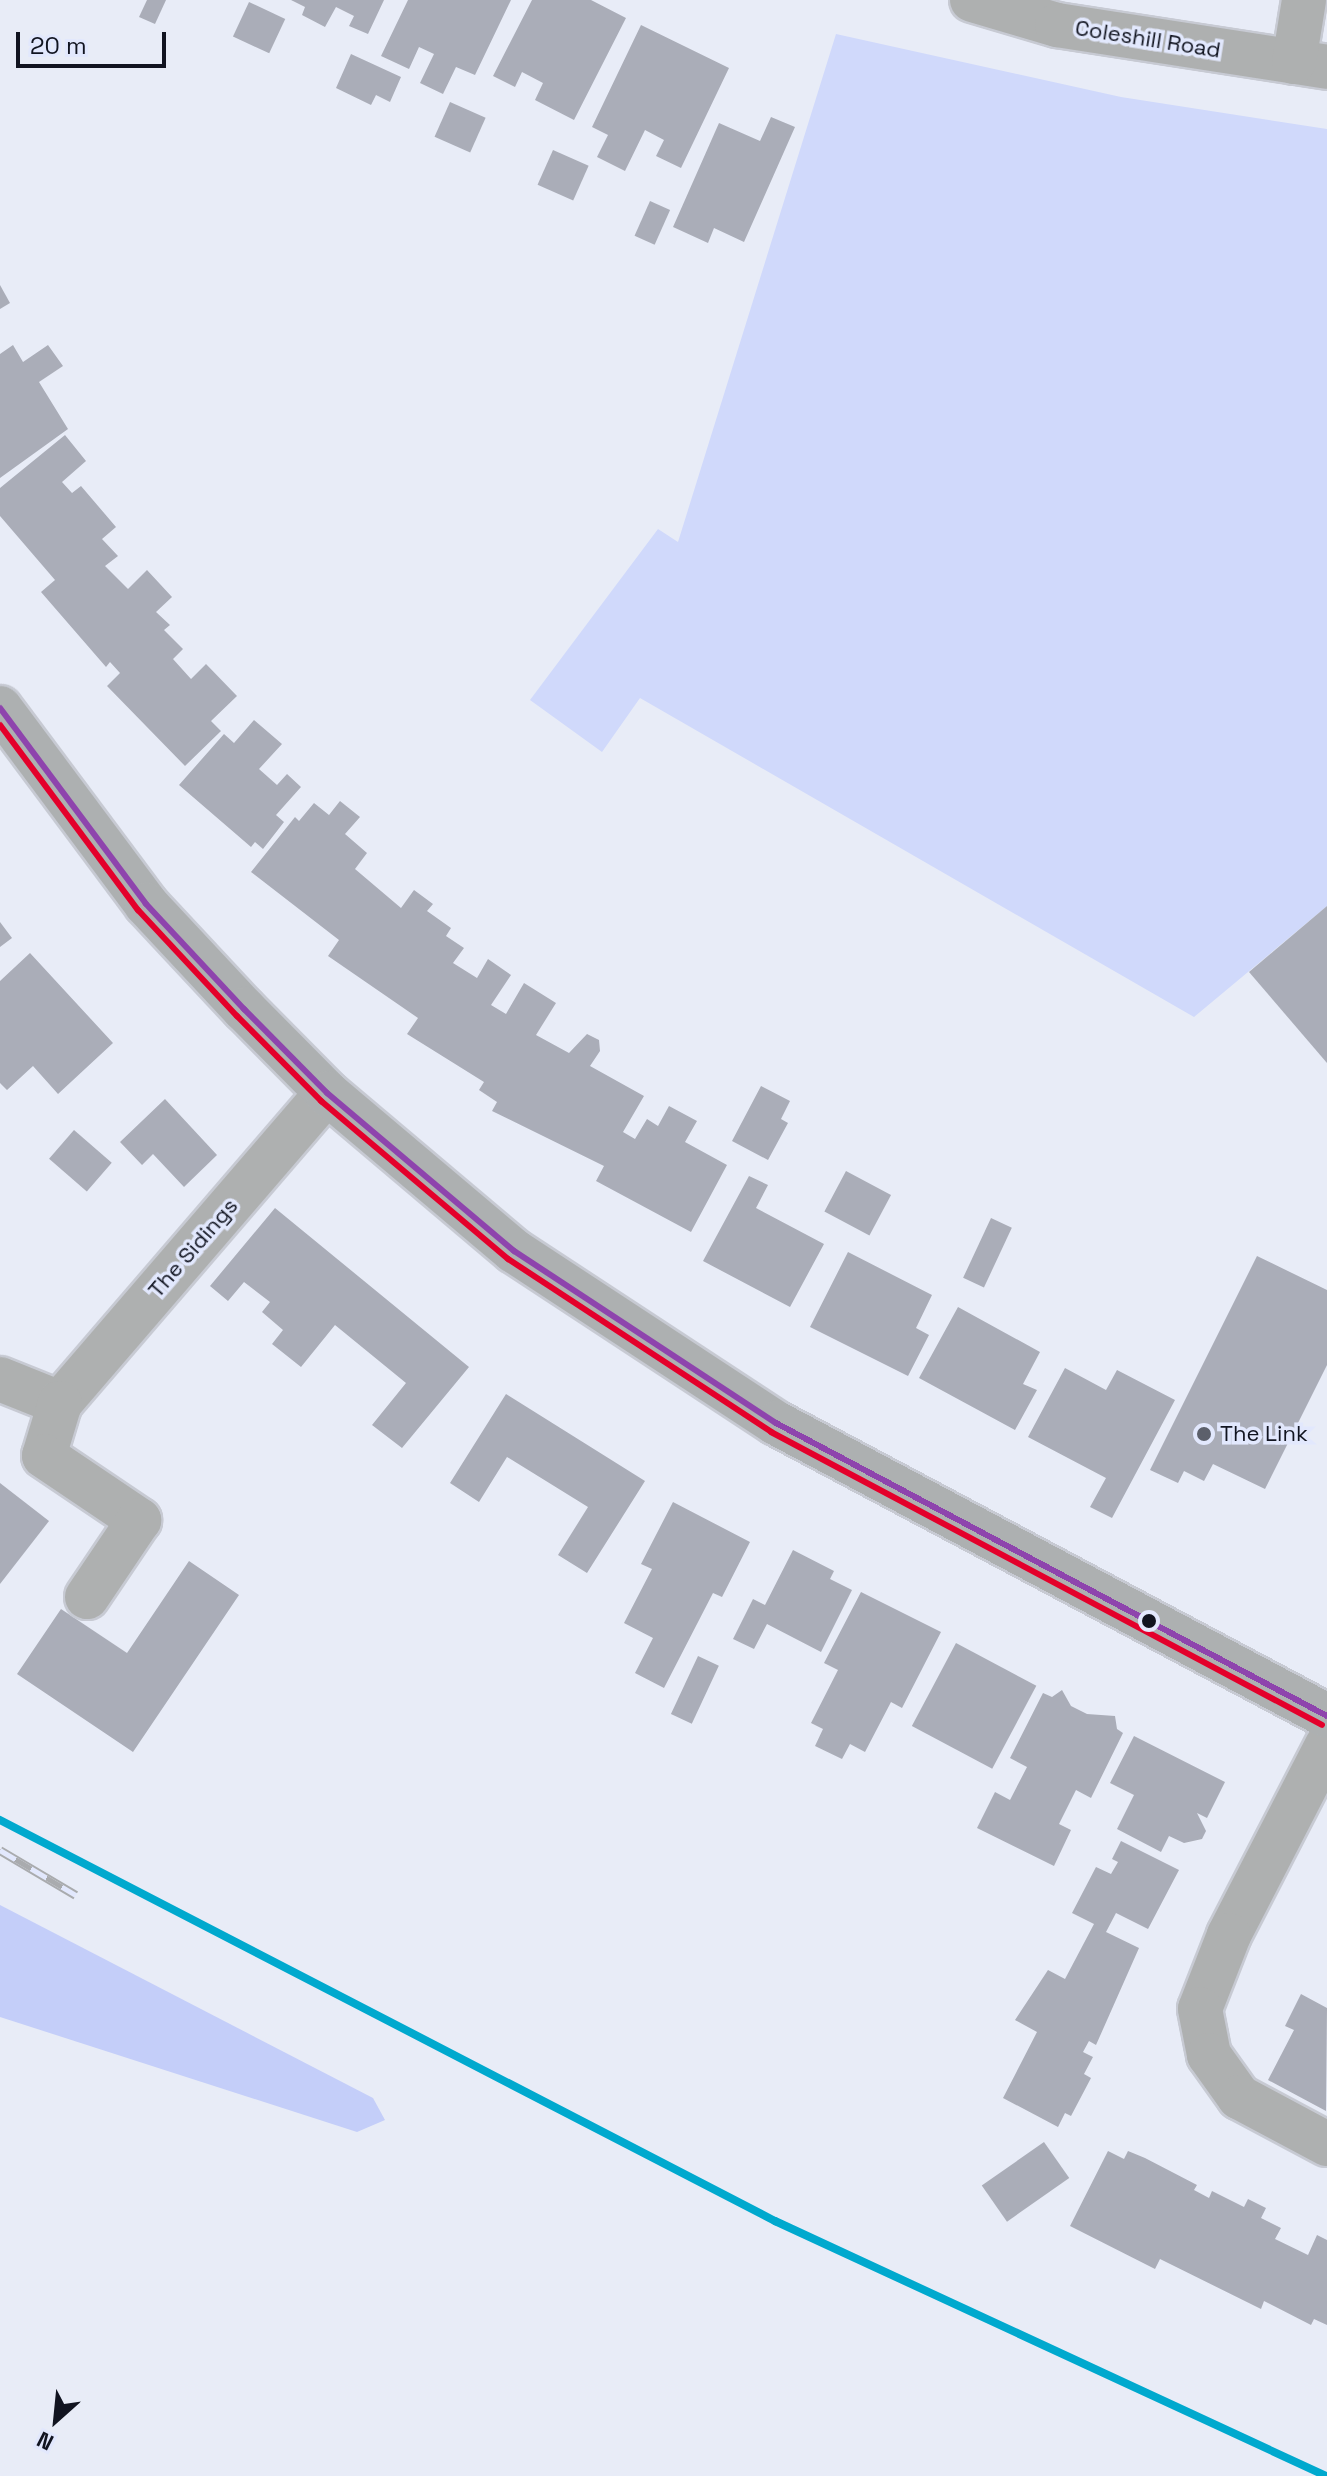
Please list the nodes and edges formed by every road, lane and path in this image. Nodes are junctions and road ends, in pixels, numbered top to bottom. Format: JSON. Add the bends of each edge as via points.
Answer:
{"nodes":[{"id":1,"x":972,"y":0,"type":"edge"},
{"id":2,"x":1304,"y":0,"type":"edge"},
{"id":3,"x":1311,"y":65,"type":"edge"},
{"id":4,"x":0,"y":708,"type":"edge"},
{"id":5,"x":327,"y":1093,"type":"junction"},
{"id":6,"x":0,"y":1379,"type":"edge"},
{"id":7,"x":60,"y":1403,"type":"junction"},
{"id":8,"x":87,"y":1597,"type":"dead end"},
{"id":9,"x":1327,"y":1716,"type":"edge"},
{"id":10,"x":1327,"y":1745,"type":"edge"},
{"id":11,"x":1327,"y":2144,"type":"edge"}],
"edges":[{"from":1,"to":3,"type":"street","name":"Coleshill Road","via":[[1057,25]]},
{"from":2,"to":3,"type":"street"},
{"from":4,"to":5,"type":"main road","via":[[146,904]]},
{"from":5,"to":7,"type":"street","name":"The Sidings"},
{"from":5,"to":9,"type":"main road","via":[[455,1206],[643,1340],[776,1423]]},
{"from":6,"to":7,"type":"street"},
{"from":7,"to":8,"type":"street","name":"The Sidings","via":[[44,1456],[139,1520]]},
{"from":10,"to":11,"type":"street","via":[[1229,1935],[1200,2009],[1209,2055],[1239,2097]]}]}
